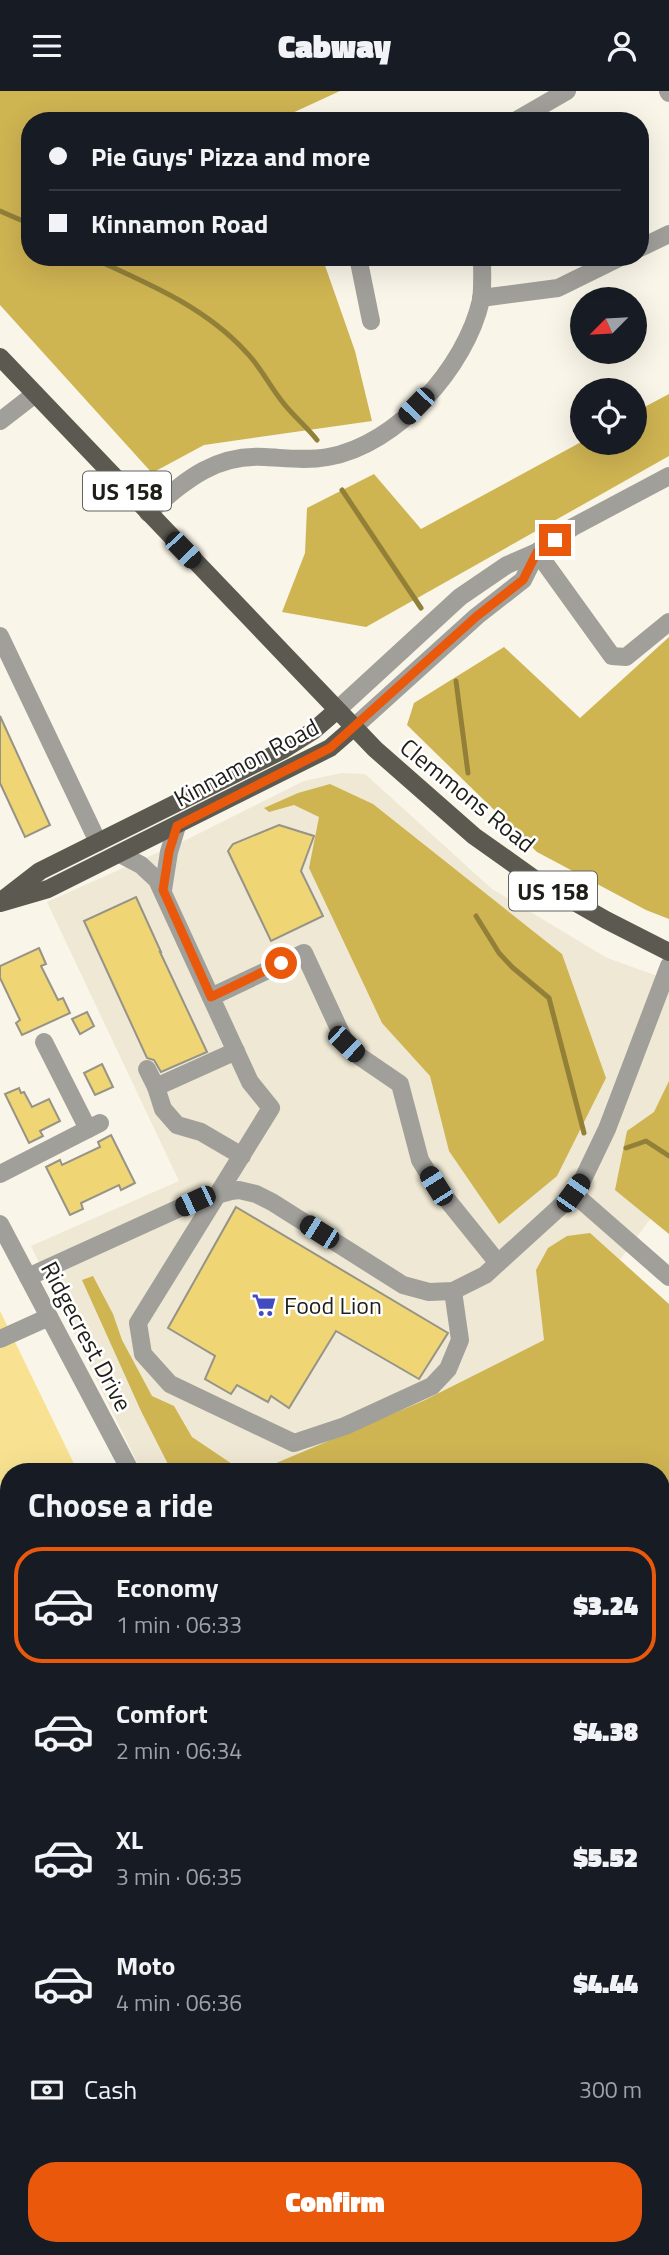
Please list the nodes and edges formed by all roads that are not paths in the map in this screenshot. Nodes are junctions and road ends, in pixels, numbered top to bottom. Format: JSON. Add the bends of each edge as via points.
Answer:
{"nodes":[{"id":1,"x":567,"y":91,"type":"edge"},
{"id":2,"x":531,"y":112,"type":"edge"},
{"id":3,"x":667,"y":241,"type":"edge"},
{"id":4,"x":649,"y":246,"type":"edge"},
{"id":5,"x":360,"y":266,"type":"edge"},
{"id":6,"x":482,"y":266,"type":"edge"},
{"id":7,"x":603,"y":266,"type":"edge"},
{"id":8,"x":481,"y":298,"type":"junction"},
{"id":9,"x":371,"y":321,"type":"dead end"},
{"id":10,"x":0,"y":357,"type":"edge"},
{"id":11,"x":35,"y":394,"type":"junction"},
{"id":12,"x":0,"y":421,"type":"edge"},
{"id":13,"x":669,"y":476,"type":"edge"},
{"id":14,"x":148,"y":513,"type":"junction"},
{"id":15,"x":537,"y":552,"type":"junction"},
{"id":16,"x":460,"y":597,"type":"junction"},
{"id":17,"x":477,"y":616,"type":"junction"},
{"id":18,"x":669,"y":622,"type":"edge"},
{"id":19,"x":0,"y":636,"type":"edge"},
{"id":20,"x":336,"y":711,"type":"junction"},
{"id":21,"x":353,"y":728,"type":"junction"},
{"id":22,"x":177,"y":826,"type":"junction"},
{"id":23,"x":98,"y":842,"type":"junction"},
{"id":24,"x":120,"y":854,"type":"junction"},
{"id":25,"x":163,"y":890,"type":"junction"},
{"id":26,"x":0,"y":902,"type":"edge"},
{"id":27,"x":669,"y":951,"type":"edge"},
{"id":28,"x":669,"y":966,"type":"edge"},
{"id":29,"x":211,"y":997,"type":"junction"},
{"id":30,"x":44,"y":1041,"type":"dead end"},
{"id":31,"x":236,"y":1051,"type":"junction"},
{"id":32,"x":148,"y":1069,"type":"dead end"},
{"id":33,"x":156,"y":1087,"type":"junction"},
{"id":34,"x":242,"y":1156,"type":"junction"},
{"id":35,"x":0,"y":1174,"type":"edge"},
{"id":36,"x":217,"y":1193,"type":"junction"},
{"id":37,"x":573,"y":1193,"type":"junction"},
{"id":38,"x":0,"y":1224,"type":"edge"},
{"id":39,"x":498,"y":1263,"type":"junction"},
{"id":40,"x":28,"y":1277,"type":"junction"},
{"id":41,"x":669,"y":1277,"type":"edge"},
{"id":42,"x":453,"y":1291,"type":"junction"},
{"id":43,"x":49,"y":1317,"type":"junction"},
{"id":44,"x":0,"y":1339,"type":"edge"},
{"id":45,"x":126,"y":1463,"type":"edge"}],
"edges":[{"from":1,"to":2,"type":"street"},
{"from":3,"to":4,"type":"street"},
{"from":5,"to":9,"type":"street"},
{"from":6,"to":8,"type":"street"},
{"from":7,"to":8,"type":"street","via":[[558,288]]},
{"from":8,"to":14,"type":"street","via":[[472,328],[447,376],[401,422],[377,438],[331,457],[296,460],[263,456],[213,465],[193,474]]},
{"from":10,"to":11,"type":"main road","number":"US 158"},
{"from":11,"to":12,"type":"street"},
{"from":11,"to":14,"type":"main road","number":"US 158"},
{"from":13,"to":15,"type":"street","name":"Kinnamon Road","via":[[573,527]]},
{"from":14,"to":20,"type":"main road","number":"US 158"},
{"from":15,"to":16,"type":"street","name":"Kinnamon Road","via":[[507,565]]},
{"from":15,"to":17,"type":"street","name":"Kinnamon Road","via":[[523,580]]},
{"from":15,"to":18,"type":"street","via":[[612,656],[626,657]]},
{"from":16,"to":17,"type":"street"},
{"from":16,"to":20,"type":"street","name":"Kinnamon Road"},
{"from":17,"to":21,"type":"street","name":"Kinnamon Road"},
{"from":19,"to":23,"type":"street"},
{"from":20,"to":21,"type":"main road","number":"US 158"},
{"from":20,"to":23,"type":"main road","name":"Kinnamon Road","via":[[284,750]]},
{"from":21,"to":22,"type":"main road","name":"Kinnamon Road","via":[[330,748]]},
{"from":21,"to":27,"type":"main road","name":"Clemmons Road","number":"US 158","via":[[447,814],[528,875]]},
{"from":22,"to":24,"type":"main road","name":"Kinnamon Road"},
{"from":22,"to":25,"type":"street"},
{"from":23,"to":26,"type":"main road","name":"Kinnamon Road","via":[[40,871]]},
{"from":24,"to":25,"type":"street","via":[[149,871]]},
{"from":24,"to":26,"type":"main road","name":"Kinnamon Road","via":[[48,890]]},
{"from":25,"to":29,"type":"street"},
{"from":28,"to":37,"type":"street","via":[[602,1139]]},
{"from":29,"to":31,"type":"street"},
{"from":29,"to":39,"type":"street","via":[[304,953],[346,1044],[400,1084],[420,1160]]},
{"from":30,"to":35,"type":"street","via":[[94,1126]]},
{"from":31,"to":33,"type":"street"},
{"from":31,"to":34,"type":"street","via":[[250,1082],[271,1108]]},
{"from":32,"to":33,"type":"street"},
{"from":33,"to":34,"type":"street","via":[[163,1109],[177,1125],[201,1132]]},
{"from":34,"to":36,"type":"street"},
{"from":36,"to":40,"type":"street"},
{"from":36,"to":42,"type":"street","via":[[239,1190],[272,1202],[403,1285],[429,1292]]},
{"from":36,"to":42,"type":"street","via":[[138,1323],[143,1354],[170,1384],[294,1443],[345,1426],[432,1386],[448,1369],[460,1340]]},
{"from":37,"to":39,"type":"street"},
{"from":37,"to":41,"type":"street"},
{"from":38,"to":40,"type":"street","name":"Ridgecrest Drive"},
{"from":39,"to":42,"type":"street"},
{"from":40,"to":43,"type":"street","name":"Ridgecrest Drive"},
{"from":43,"to":44,"type":"street"},
{"from":43,"to":45,"type":"street","name":"Ridgecrest Drive"}]}
